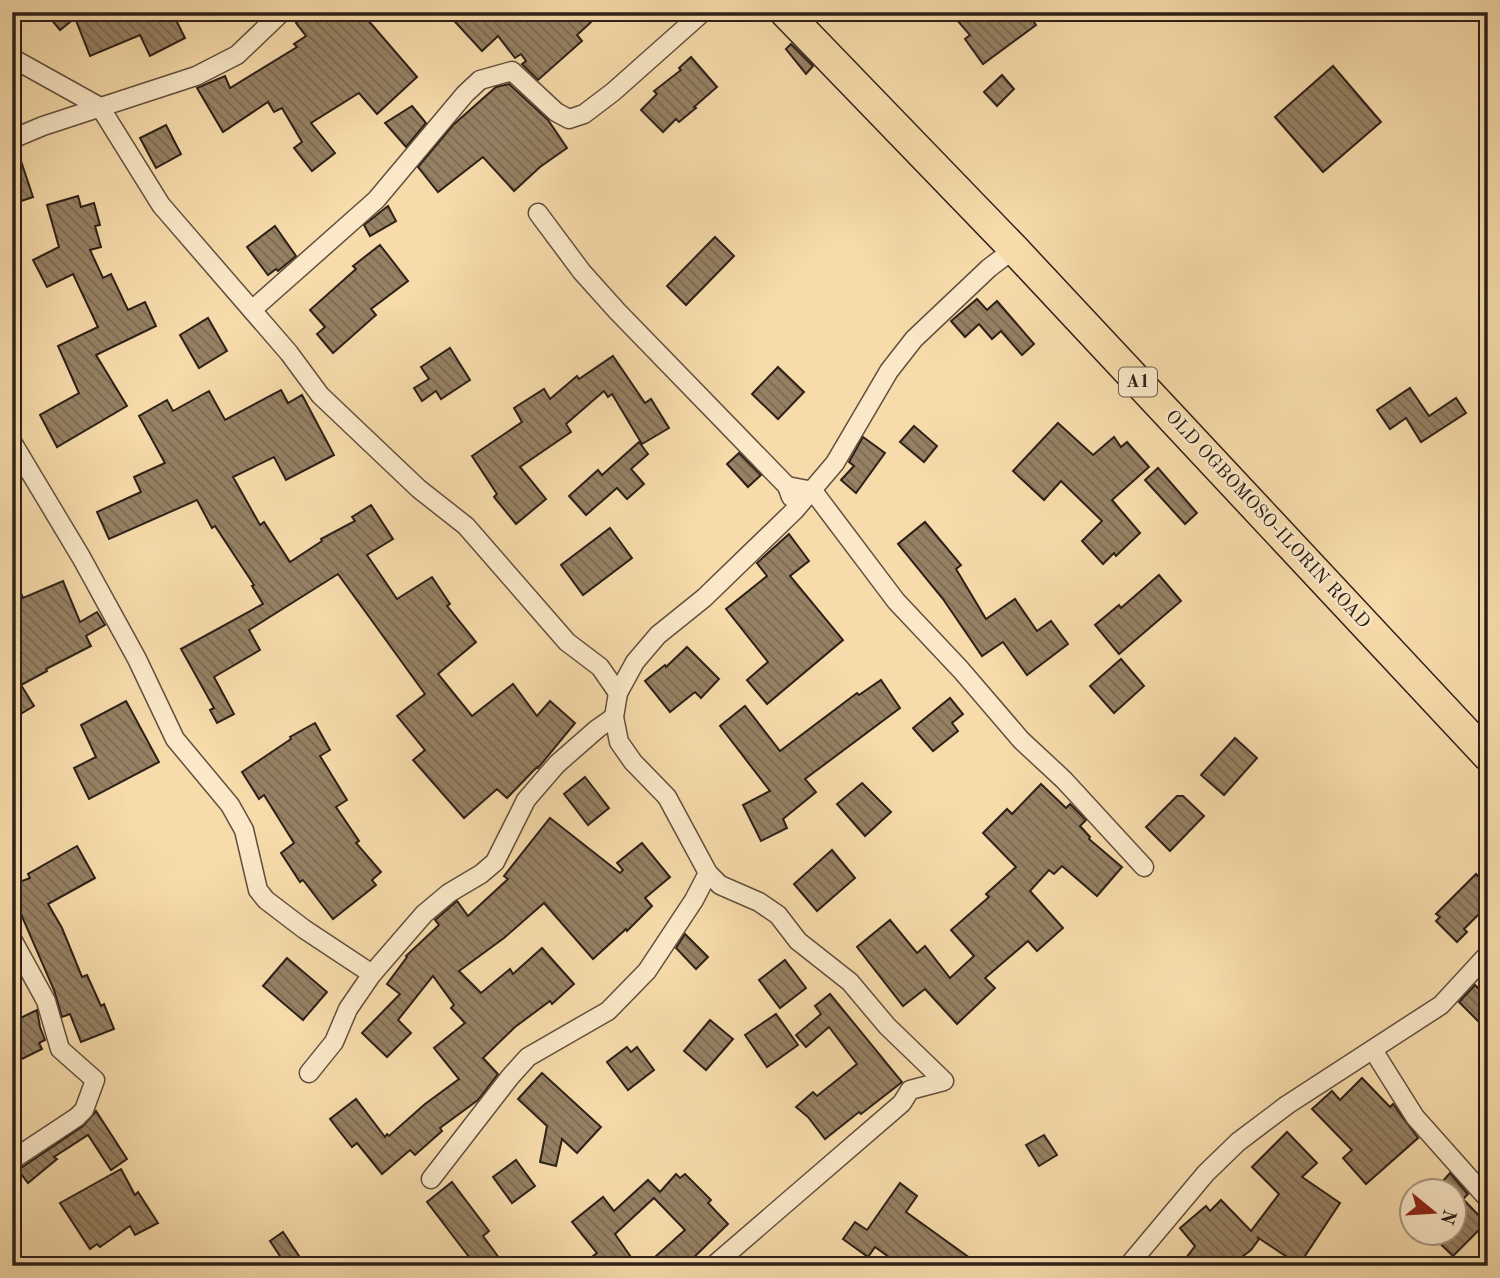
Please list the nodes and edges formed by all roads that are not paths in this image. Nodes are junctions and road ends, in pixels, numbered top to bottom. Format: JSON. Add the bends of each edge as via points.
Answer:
{"nodes":[{"id":1,"x":282,"y":12,"type":"edge"},
{"id":2,"x":703,"y":12,"type":"edge"},
{"id":3,"x":785,"y":12,"type":"edge"},
{"id":4,"x":12,"y":58,"type":"edge"},
{"id":5,"x":100,"y":107,"type":"junction"},
{"id":6,"x":12,"y":139,"type":"edge"},
{"id":7,"x":538,"y":213,"type":"dead end"},
{"id":8,"x":1014,"y":249,"type":"junction"},
{"id":9,"x":252,"y":310,"type":"junction"},
{"id":10,"x":12,"y":442,"type":"edge"},
{"id":11,"x":787,"y":486,"type":"junction"},
{"id":12,"x":813,"y":491,"type":"junction"},
{"id":13,"x":795,"y":510,"type":"junction"},
{"id":14,"x":635,"y":662,"type":"junction"},
{"id":15,"x":600,"y":667,"type":"junction"},
{"id":16,"x":618,"y":693,"type":"junction"},
{"id":17,"x":614,"y":717,"type":"junction"},
{"id":18,"x":1488,"y":756,"type":"edge"},
{"id":19,"x":1144,"y":867,"type":"dead end"},
{"id":20,"x":708,"y":873,"type":"junction"},
{"id":21,"x":12,"y":939,"type":"edge"},
{"id":22,"x":1488,"y":954,"type":"edge"},
{"id":23,"x":372,"y":974,"type":"junction"},
{"id":24,"x":1373,"y":1050,"type":"junction"},
{"id":25,"x":309,"y":1073,"type":"dead end"},
{"id":26,"x":12,"y":1160,"type":"edge"},
{"id":27,"x":431,"y":1179,"type":"dead end"},
{"id":28,"x":1488,"y":1199,"type":"edge"},
{"id":29,"x":713,"y":1266,"type":"edge"},
{"id":30,"x":1128,"y":1266,"type":"edge"}],
"edges":[{"from":1,"to":5,"type":"street","via":[[237,55],[217,66]]},
{"from":2,"to":9,"type":"street","via":[[612,92],[584,114],[569,119],[512,71],[480,80],[376,200]]},
{"from":3,"to":8,"type":"highway","name":"OLD OGBOMOSO-ILORIN ROAD","number":"A1"},
{"from":4,"to":5,"type":"street"},
{"from":5,"to":6,"type":"street"},
{"from":5,"to":9,"type":"street","via":[[161,205]]},
{"from":7,"to":11,"type":"street","via":[[617,311]]},
{"from":8,"to":12,"type":"street","via":[[914,339]]},
{"from":8,"to":18,"type":"highway","name":"OLD OGBOMOSO-ILORIN ROAD","number":"A1"},
{"from":9,"to":15,"type":"street","via":[[320,395],[419,489],[466,526],[567,642]]},
{"from":10,"to":23,"type":"street","via":[[100,591],[175,739],[230,805],[244,830],[258,890],[304,929]]},
{"from":11,"to":12,"type":"street"},
{"from":11,"to":13,"type":"street"},
{"from":12,"to":13,"type":"street"},
{"from":12,"to":19,"type":"street","via":[[896,601]]},
{"from":13,"to":14,"type":"street","via":[[704,598],[658,635]]},
{"from":14,"to":15,"type":"street"},
{"from":14,"to":16,"type":"street"},
{"from":15,"to":16,"type":"street"},
{"from":16,"to":17,"type":"street"},
{"from":17,"to":20,"type":"street","via":[[619,742],[667,797]]},
{"from":17,"to":23,"type":"street","via":[[557,764],[526,800],[495,862],[424,914]]},
{"from":20,"to":27,"type":"street","via":[[647,971],[608,1011],[528,1057]]},
{"from":20,"to":29,"type":"street","via":[[720,885],[778,915],[798,941],[850,982],[944,1081],[910,1090],[902,1103]]},
{"from":21,"to":26,"type":"street","via":[[46,1002],[60,1049],[95,1080],[77,1117]]},
{"from":22,"to":24,"type":"street","via":[[1441,1005]]},
{"from":23,"to":25,"type":"street","via":[[348,1009],[334,1042]]},
{"from":24,"to":28,"type":"street","via":[[1415,1117]]},
{"from":24,"to":30,"type":"street","via":[[1238,1142]]}]}
